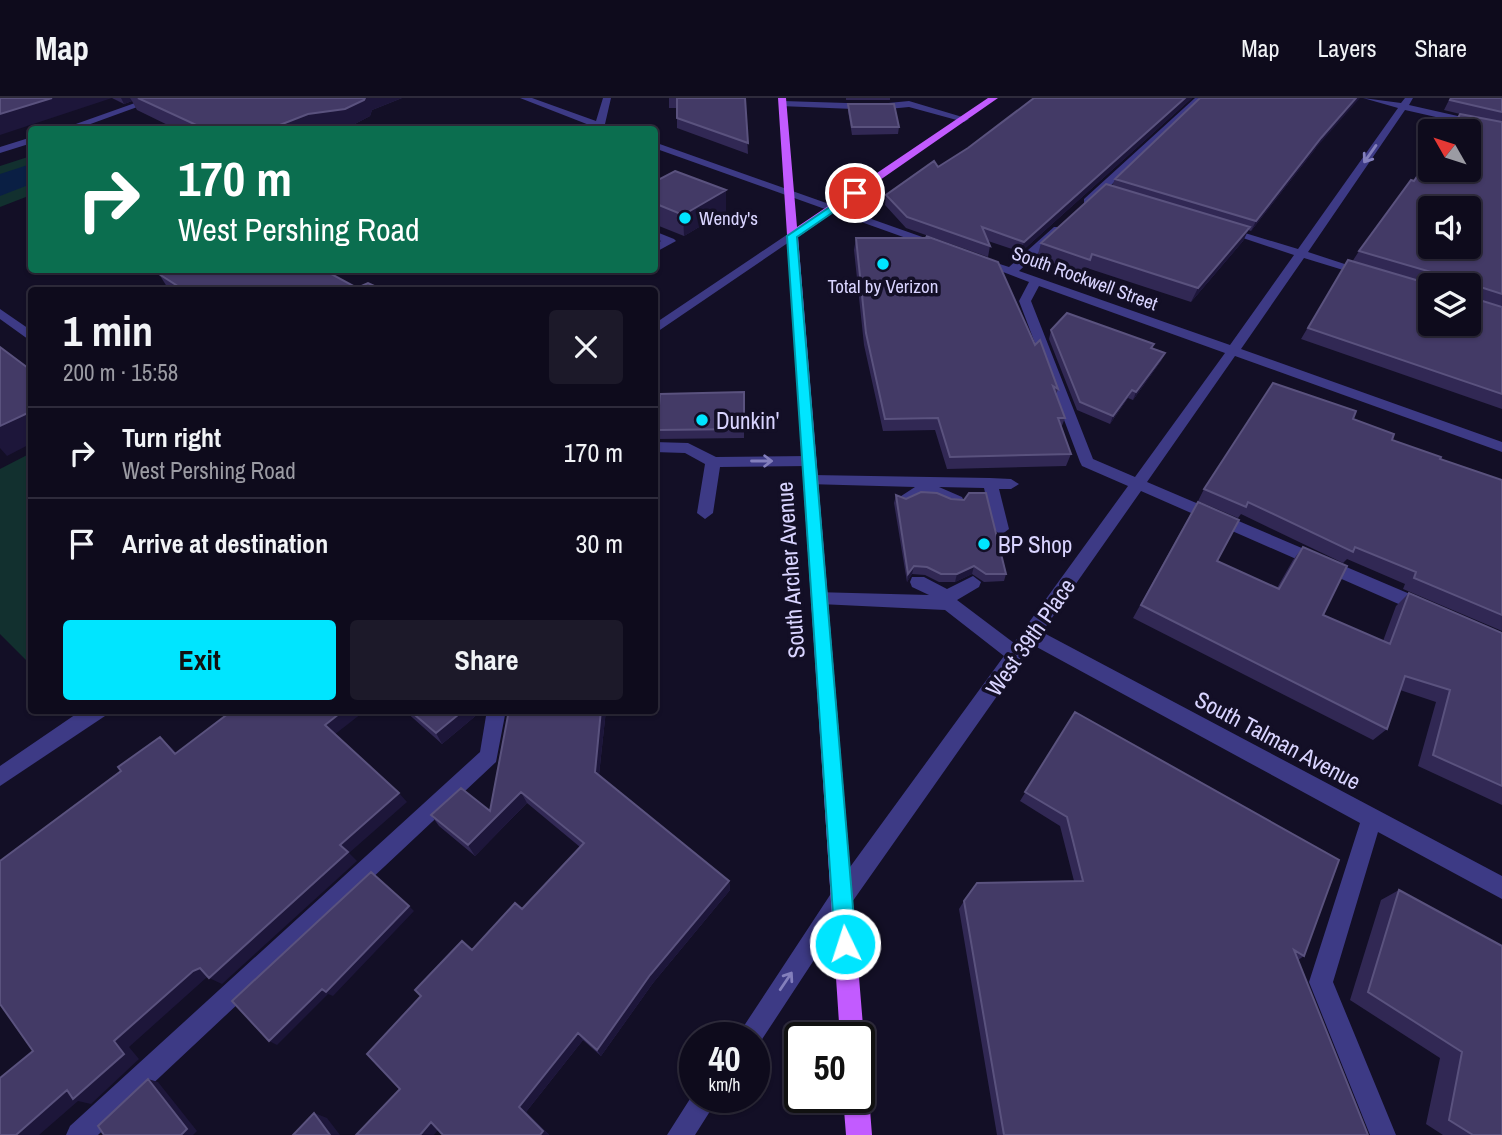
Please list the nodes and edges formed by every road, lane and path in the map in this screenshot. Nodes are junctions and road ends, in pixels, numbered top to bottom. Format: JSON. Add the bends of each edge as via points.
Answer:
{"nodes":[{"id":1,"x":158,"y":98,"type":"edge"},
{"id":2,"x":524,"y":98,"type":"edge"},
{"id":3,"x":607,"y":98,"type":"edge"},
{"id":4,"x":993,"y":98,"type":"edge"},
{"id":5,"x":1200,"y":98,"type":"edge"},
{"id":6,"x":1367,"y":98,"type":"edge"},
{"id":7,"x":782,"y":101,"type":"edge"},
{"id":8,"x":908,"y":101,"type":"edge"},
{"id":9,"x":867,"y":102,"type":"edge"},
{"id":10,"x":1406,"y":102,"type":"edge"},
{"id":11,"x":957,"y":103,"type":"dead end"},
{"id":12,"x":964,"y":118,"type":"junction"},
{"id":13,"x":600,"y":125,"type":"joint"},
{"id":14,"x":75,"y":126,"type":"edge"},
{"id":15,"x":1502,"y":129,"type":"edge"},
{"id":16,"x":28,"y":141,"type":"edge"},
{"id":17,"x":658,"y":146,"type":"edge"},
{"id":18,"x":0,"y":150,"type":"edge"},
{"id":19,"x":1098,"y":191,"type":"junction"},
{"id":20,"x":788,"y":192,"type":"junction"},
{"id":21,"x":1111,"y":195,"type":"edge"},
{"id":22,"x":833,"y":208,"type":"junction"},
{"id":23,"x":1078,"y":210,"type":"edge"},
{"id":24,"x":1068,"y":220,"type":"edge"},
{"id":25,"x":1210,"y":225,"type":"edge"},
{"id":26,"x":658,"y":236,"type":"edge"},
{"id":27,"x":792,"y":236,"type":"junction"},
{"id":28,"x":658,"y":248,"type":"edge"},
{"id":29,"x":1301,"y":253,"type":"junction"},
{"id":30,"x":1012,"y":272,"type":"junction"},
{"id":31,"x":1377,"y":276,"type":"edge"},
{"id":32,"x":1036,"y":281,"type":"junction"},
{"id":33,"x":0,"y":313,"type":"edge"},
{"id":34,"x":658,"y":327,"type":"edge"},
{"id":35,"x":28,"y":335,"type":"edge"},
{"id":36,"x":1233,"y":351,"type":"junction"},
{"id":37,"x":658,"y":447,"type":"edge"},
{"id":38,"x":1502,"y":447,"type":"edge"},
{"id":39,"x":713,"y":462,"type":"junction"},
{"id":40,"x":811,"y":470,"type":"junction"},
{"id":41,"x":990,"y":483,"type":"junction"},
{"id":42,"x":1012,"y":484,"type":"dead end"},
{"id":43,"x":1139,"y":484,"type":"junction"},
{"id":44,"x":926,"y":490,"type":"junction"},
{"id":45,"x":903,"y":500,"type":"edge"},
{"id":46,"x":956,"y":500,"type":"edge"},
{"id":47,"x":705,"y":513,"type":"dead end"},
{"id":48,"x":1001,"y":529,"type":"dead end"},
{"id":49,"x":918,"y":582,"type":"dead end"},
{"id":50,"x":973,"y":582,"type":"dead end"},
{"id":51,"x":947,"y":594,"type":"junction"},
{"id":52,"x":820,"y":597,"type":"junction"},
{"id":53,"x":1439,"y":614,"type":"edge"},
{"id":54,"x":1031,"y":635,"type":"junction"},
{"id":55,"x":1017,"y":654,"type":"junction"},
{"id":56,"x":92,"y":714,"type":"edge"},
{"id":57,"x":496,"y":714,"type":"edge"},
{"id":58,"x":0,"y":777,"type":"edge"},
{"id":59,"x":1372,"y":818,"type":"junction"},
{"id":60,"x":1502,"y":888,"type":"edge"},
{"id":61,"x":842,"y":897,"type":"junction"},
{"id":62,"x":759,"y":1022,"type":"edge"},
{"id":63,"x":851,"y":1022,"type":"edge"},
{"id":64,"x":695,"y":1113,"type":"edge"},
{"id":65,"x":857,"y":1113,"type":"edge"},
{"id":66,"x":79,"y":1135,"type":"edge"},
{"id":67,"x":680,"y":1135,"type":"edge"},
{"id":68,"x":859,"y":1135,"type":"edge"},
{"id":69,"x":1383,"y":1135,"type":"edge"}],
"edges":[{"from":1,"to":14,"type":"street"},
{"from":2,"to":13,"type":"street"},
{"from":3,"to":13,"type":"street"},
{"from":4,"to":12,"type":"main road"},
{"from":5,"to":19,"type":"street"},
{"from":6,"to":10,"type":"street"},
{"from":7,"to":9,"type":"street"},
{"from":7,"to":20,"type":"main road","name":"South Archer Avenue"},
{"from":8,"to":9,"type":"street"},
{"from":8,"to":12,"type":"street"},
{"from":10,"to":15,"type":"street"},
{"from":10,"to":29,"type":"street","name":"West 39th Place","one_way":true},
{"from":11,"to":12,"type":"street"},
{"from":12,"to":22,"type":"main road"},
{"from":16,"to":18,"type":"street"},
{"from":17,"to":20,"type":"street","name":"South Rockwell Street"},
{"from":19,"to":21,"type":"street"},
{"from":19,"to":23,"type":"street"},
{"from":20,"to":22,"type":"street","name":"South Rockwell Street"},
{"from":20,"to":27,"type":"main road","name":"South Archer Avenue"},
{"from":22,"to":27,"type":"main road"},
{"from":22,"to":30,"type":"street","name":"South Rockwell Street"},
{"from":24,"to":30,"type":"street"},
{"from":25,"to":29,"type":"street"},
{"from":26,"to":28,"type":"street","via":[[670,241]]},
{"from":27,"to":34,"type":"street"},
{"from":27,"to":40,"type":"main road","name":"South Archer Avenue"},
{"from":29,"to":31,"type":"street"},
{"from":29,"to":36,"type":"street","name":"West 39th Place"},
{"from":30,"to":32,"type":"street","name":"South Rockwell Street"},
{"from":32,"to":36,"type":"street","name":"South Rockwell Street"},
{"from":32,"to":43,"type":"street","via":[[1025,300],[1087,462]]},
{"from":33,"to":35,"type":"street"},
{"from":36,"to":38,"type":"street","name":"South Rockwell Street"},
{"from":36,"to":43,"type":"street","name":"West 39th Place"},
{"from":37,"to":39,"type":"street","via":[[688,448]]},
{"from":39,"to":40,"type":"street","one_way":true},
{"from":39,"to":47,"type":"street"},
{"from":40,"to":44,"type":"street"},
{"from":40,"to":52,"type":"main road","name":"South Archer Avenue"},
{"from":41,"to":42,"type":"street"},
{"from":41,"to":44,"type":"street"},
{"from":41,"to":48,"type":"street"},
{"from":43,"to":53,"type":"street"},
{"from":43,"to":54,"type":"street","name":"West 39th Place"},
{"from":44,"to":45,"type":"street"},
{"from":44,"to":46,"type":"street"},
{"from":49,"to":51,"type":"street"},
{"from":50,"to":51,"type":"street"},
{"from":51,"to":52,"type":"street"},
{"from":51,"to":55,"type":"street"},
{"from":52,"to":61,"type":"main road","name":"South Archer Avenue"},
{"from":54,"to":55,"type":"street","name":"West 39th Place"},
{"from":54,"to":59,"type":"street","name":"South Talman Avenue"},
{"from":55,"to":61,"type":"street","name":"West 39th Place"},
{"from":56,"to":58,"type":"street"},
{"from":57,"to":66,"type":"street","via":[[489,756]]},
{"from":59,"to":60,"type":"street","name":"South Talman Avenue"},
{"from":59,"to":69,"type":"street","via":[[1321,982]]},
{"from":62,"to":61,"type":"street","name":"West 39th Place","one_way":true},
{"from":61,"to":63,"type":"main road","name":"South Archer Avenue"},
{"from":64,"to":67,"type":"street"},
{"from":65,"to":68,"type":"main road"}]}
